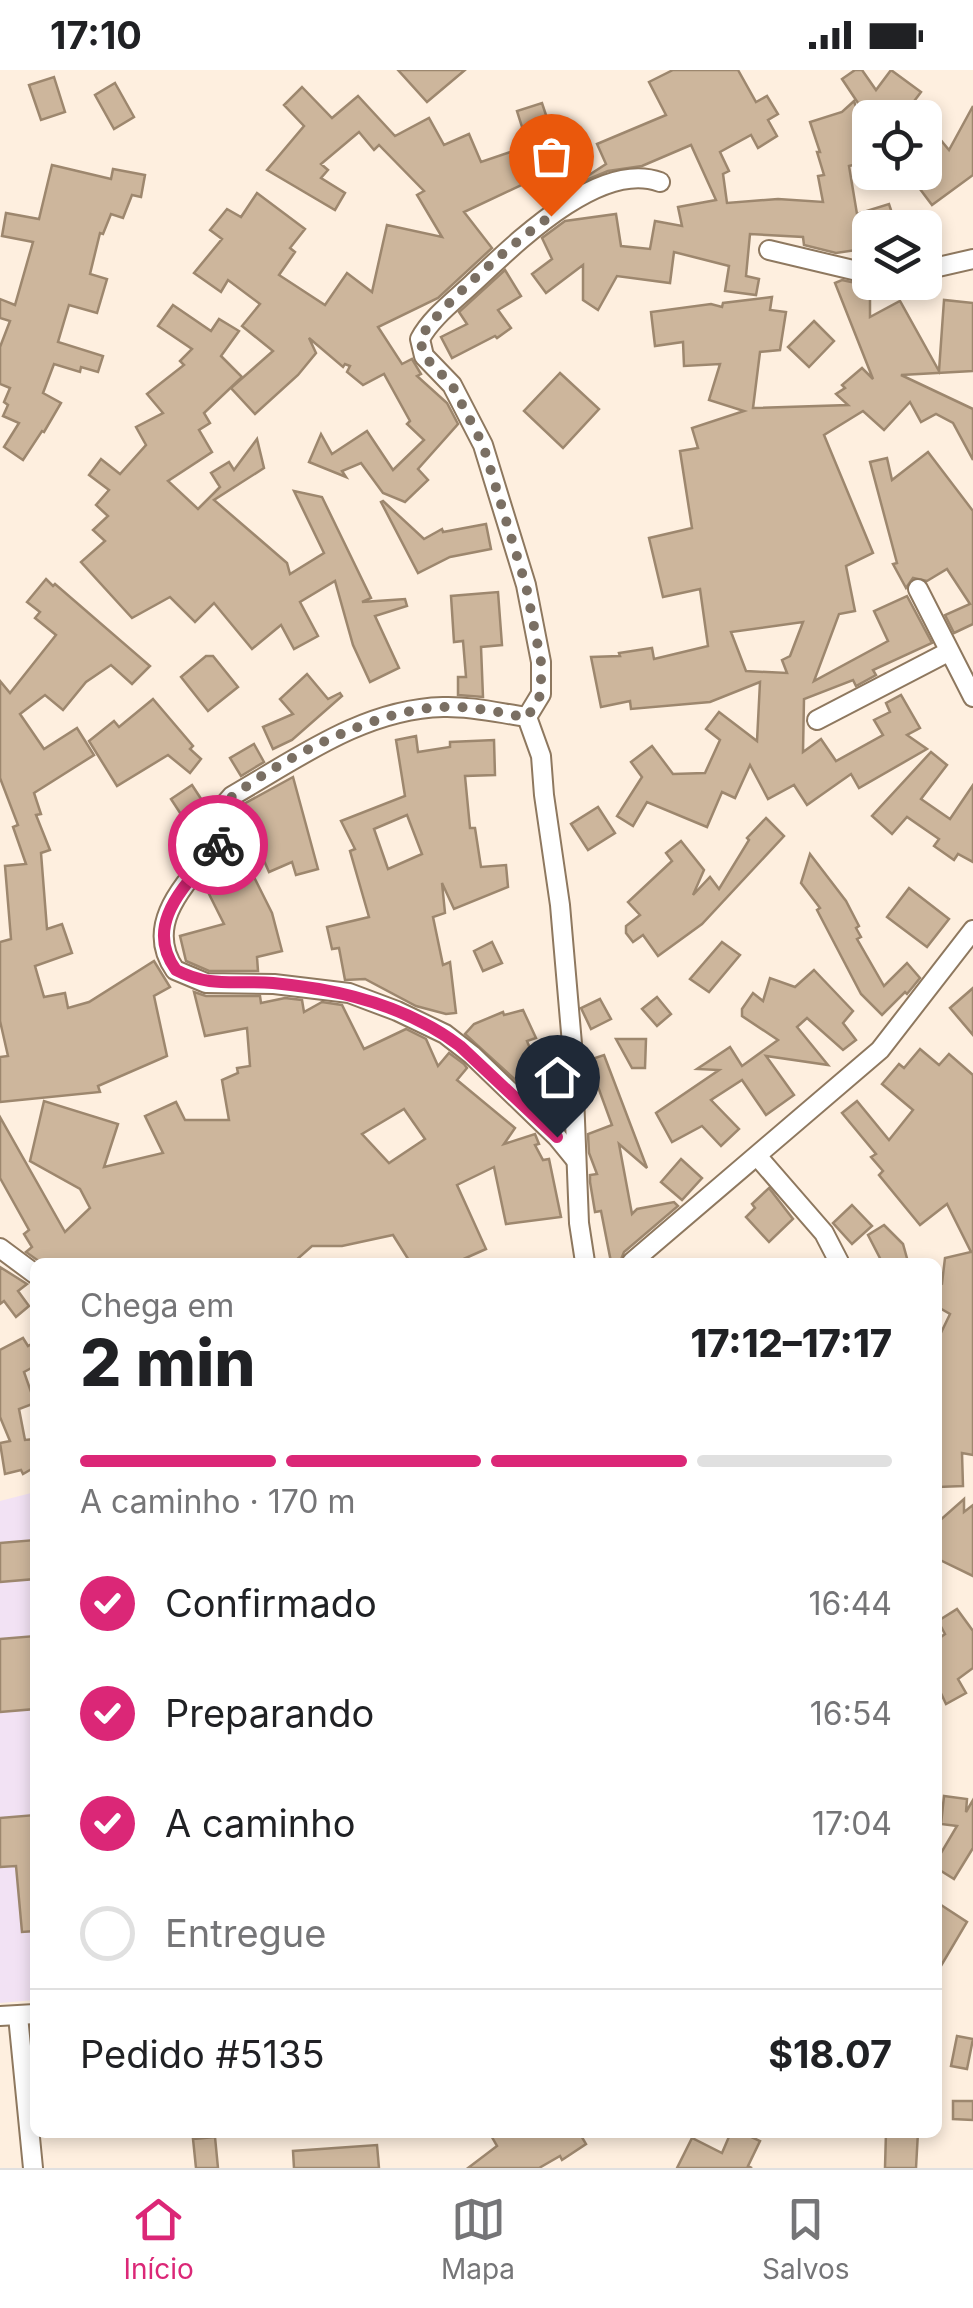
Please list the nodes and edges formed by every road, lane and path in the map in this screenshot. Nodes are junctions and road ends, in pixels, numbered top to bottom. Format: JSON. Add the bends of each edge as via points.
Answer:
{"nodes":[{"id":1,"x":660,"y":182,"type":"dead end"},
{"id":2,"x":769,"y":250,"type":"dead end"},
{"id":3,"x":973,"y":259,"type":"edge"},
{"id":4,"x":942,"y":266,"type":"edge"},
{"id":5,"x":852,"y":270,"type":"edge"},
{"id":6,"x":918,"y":588,"type":"dead end"},
{"id":7,"x":948,"y":652,"type":"junction"},
{"id":8,"x":973,"y":697,"type":"edge"},
{"id":9,"x":527,"y":718,"type":"junction"},
{"id":10,"x":817,"y":720,"type":"dead end"},
{"id":11,"x":973,"y":930,"type":"edge"},
{"id":12,"x":758,"y":1157,"type":"junction"},
{"id":13,"x":575,"y":1159,"type":"junction"},
{"id":14,"x":0,"y":1248,"type":"edge"},
{"id":15,"x":585,"y":1258,"type":"edge"},
{"id":16,"x":637,"y":1258,"type":"edge"},
{"id":17,"x":837,"y":1258,"type":"edge"},
{"id":18,"x":30,"y":1270,"type":"edge"},
{"id":19,"x":18,"y":2015,"type":"edge"},
{"id":20,"x":30,"y":2137,"type":"edge"},
{"id":21,"x":30,"y":2138,"type":"edge"},
{"id":22,"x":33,"y":2168,"type":"edge"}],
"edges":[{"from":1,"to":9,"type":"street","via":[[643,176],[574,201],[528,232],[420,339],[424,356],[452,385],[483,445],[526,586],[541,662],[541,694]]},
{"from":2,"to":5,"type":"street"},
{"from":3,"to":4,"type":"street"},
{"from":6,"to":7,"type":"street"},
{"from":7,"to":8,"type":"street"},
{"from":7,"to":10,"type":"street"},
{"from":9,"to":13,"type":"street","via":[[541,756],[560,905]]},
{"from":9,"to":13,"type":"street","via":[[442,707],[383,718],[325,741],[232,796],[225,804],[228,829],[166,912],[164,943],[176,970],[206,983],[349,993],[444,1034]]},
{"from":11,"to":12,"type":"street","via":[[880,1050]]},
{"from":12,"to":16,"type":"street"},
{"from":12,"to":17,"type":"street","via":[[824,1233]]},
{"from":13,"to":15,"type":"street"},
{"from":14,"to":18,"type":"street"},
{"from":19,"to":20,"type":"street"},
{"from":21,"to":22,"type":"street"}]}
